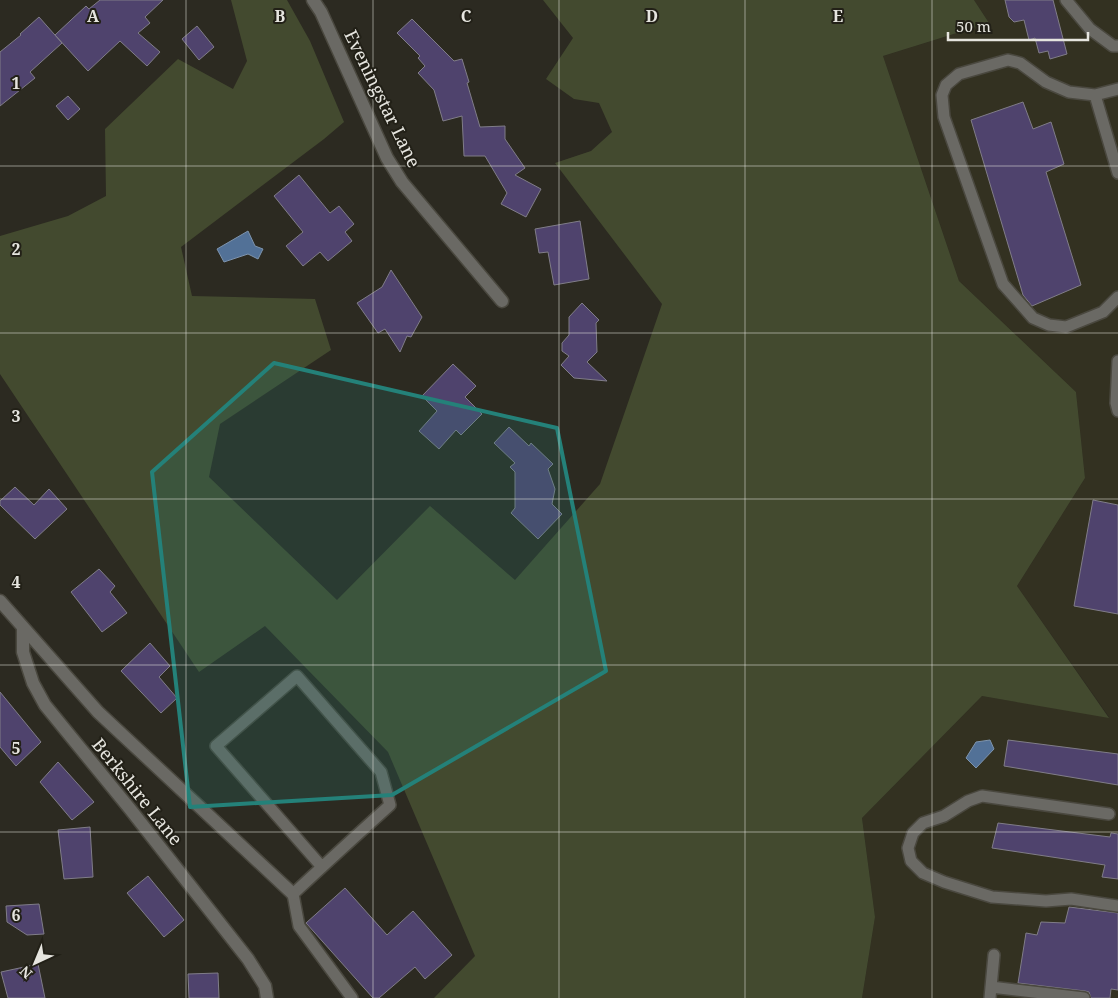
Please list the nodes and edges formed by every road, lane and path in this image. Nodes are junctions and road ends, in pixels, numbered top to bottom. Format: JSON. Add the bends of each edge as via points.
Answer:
{"nodes":[{"id":1,"x":313,"y":0,"type":"edge"},
{"id":2,"x":1066,"y":0,"type":"edge"},
{"id":3,"x":1118,"y":46,"type":"edge"},
{"id":4,"x":1118,"y":89,"type":"edge"},
{"id":5,"x":1095,"y":95,"type":"junction"},
{"id":6,"x":1118,"y":173,"type":"edge"},
{"id":7,"x":1118,"y":297,"type":"edge"},
{"id":8,"x":502,"y":301,"type":"dead end"},
{"id":9,"x":1118,"y":361,"type":"edge"},
{"id":10,"x":1118,"y":411,"type":"edge"},
{"id":11,"x":0,"y":601,"type":"edge"},
{"id":12,"x":23,"y":628,"type":"junction"},
{"id":13,"x":1109,"y":814,"type":"dead end"},
{"id":14,"x":322,"y":867,"type":"junction"},
{"id":15,"x":292,"y":894,"type":"junction"},
{"id":16,"x":1118,"y":906,"type":"edge"},
{"id":17,"x":994,"y":955,"type":"dead end"},
{"id":18,"x":990,"y":992,"type":"edge"},
{"id":19,"x":267,"y":998,"type":"edge"},
{"id":20,"x":352,"y":998,"type":"edge"},
{"id":21,"x":1084,"y":998,"type":"edge"}],
"edges":[{"from":1,"to":8,"type":"street","name":"Eveningstar Lane","via":[[387,158],[402,182]]},
{"from":2,"to":3,"type":"lane","via":[[1090,28]]},
{"from":4,"to":5,"type":"lane"},
{"from":5,"to":6,"type":"lane"},
{"from":5,"to":7,"type":"lane","via":[[1069,92],[1046,82],[1020,63],[1008,60],[959,74],[946,84],[942,95],[944,117],[1003,284],[1021,306],[1033,318],[1066,327],[1103,312]]},
{"from":9,"to":10,"type":"lane"},
{"from":11,"to":12,"type":"street"},
{"from":12,"to":15,"type":"street","via":[[98,712]]},
{"from":12,"to":19,"type":"street","name":"Berkshire Lane","via":[[23,652],[33,683],[45,705],[248,959],[265,986]]},
{"from":13,"to":16,"type":"lane","via":[[982,796],[923,823],[913,833],[908,848],[911,861],[923,872],[979,894],[1046,901],[1071,899]]},
{"from":14,"to":14,"type":"lane","via":[[390,805],[381,772],[297,676],[216,746]]},
{"from":14,"to":15,"type":"lane"},
{"from":15,"to":20,"type":"lane","via":[[299,926]]},
{"from":17,"to":18,"type":"lane"},
{"from":18,"to":21,"type":"lane"}]}
